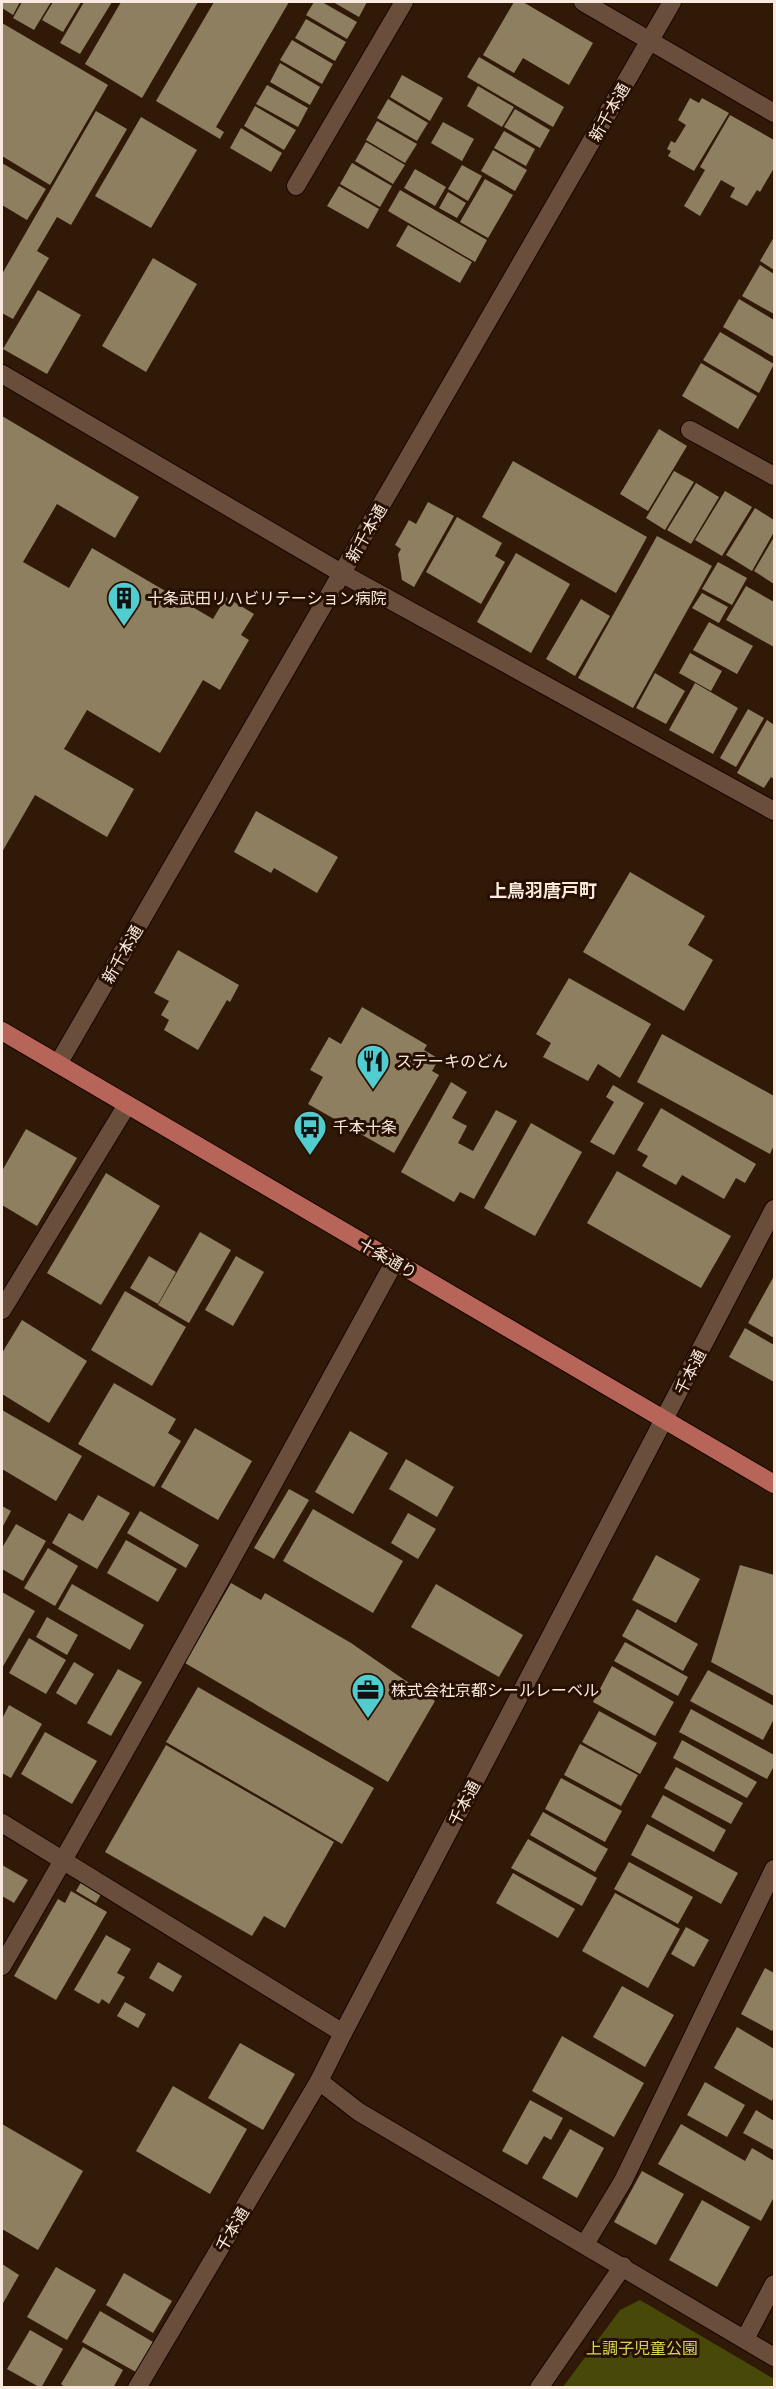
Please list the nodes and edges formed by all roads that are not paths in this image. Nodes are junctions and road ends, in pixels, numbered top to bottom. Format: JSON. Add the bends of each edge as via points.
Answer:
{"nodes":[{"id":1,"x":404,"y":2,"type":"edge"},
{"id":2,"x":583,"y":2,"type":"edge"},
{"id":3,"x":672,"y":2,"type":"edge"},
{"id":4,"x":650,"y":40,"type":"junction"},
{"id":5,"x":774,"y":113,"type":"edge"},
{"id":6,"x":296,"y":186,"type":"dead end"},
{"id":7,"x":2,"y":374,"type":"edge"},
{"id":8,"x":690,"y":430,"type":"dead end"},
{"id":9,"x":772,"y":470,"type":"edge"},
{"id":10,"x":343,"y":574,"type":"junction"},
{"id":11,"x":774,"y":811,"type":"edge"},
{"id":12,"x":2,"y":1031,"type":"edge"},
{"id":13,"x":58,"y":1064,"type":"junction"},
{"id":14,"x":127,"y":1105,"type":"junction"},
{"id":15,"x":774,"y":1209,"type":"edge"},
{"id":16,"x":395,"y":1261,"type":"junction"},
{"id":17,"x":2,"y":1310,"type":"edge"},
{"id":18,"x":666,"y":1419,"type":"junction"},
{"id":19,"x":774,"y":1484,"type":"edge"},
{"id":20,"x":2,"y":1823,"type":"edge"},
{"id":21,"x":63,"y":1861,"type":"junction"},
{"id":22,"x":774,"y":1869,"type":"edge"},
{"id":23,"x":2,"y":1966,"type":"edge"},
{"id":24,"x":343,"y":2033,"type":"junction"},
{"id":25,"x":319,"y":2081,"type":"junction"},
{"id":26,"x":585,"y":2244,"type":"junction"},
{"id":27,"x":622,"y":2266,"type":"junction"},
{"id":28,"x":774,"y":2284,"type":"edge"},
{"id":29,"x":745,"y":2339,"type":"junction"},
{"id":30,"x":774,"y":2357,"type":"edge"},
{"id":31,"x":138,"y":2388,"type":"edge"},
{"id":32,"x":539,"y":2388,"type":"edge"}],
"edges":[{"from":1,"to":6,"type":"street"},
{"from":2,"to":4,"type":"street"},
{"from":3,"to":4,"type":"street","name":"新千本通"},
{"from":4,"to":5,"type":"street"},
{"from":4,"to":10,"type":"street","name":"新千本通"},
{"from":7,"to":10,"type":"street"},
{"from":8,"to":9,"type":"street"},
{"from":10,"to":11,"type":"street"},
{"from":10,"to":13,"type":"street","name":"新千本通"},
{"from":12,"to":13,"type":"main road","name":"十条通り"},
{"from":13,"to":14,"type":"main road","name":"十条通り"},
{"from":14,"to":16,"type":"main road","name":"十条通り"},
{"from":14,"to":17,"type":"street"},
{"from":15,"to":18,"type":"street","name":"千本通"},
{"from":16,"to":18,"type":"main road","name":"十条通り"},
{"from":16,"to":21,"type":"street"},
{"from":18,"to":19,"type":"main road","name":"十条通り"},
{"from":18,"to":24,"type":"street","name":"千本通"},
{"from":20,"to":21,"type":"street"},
{"from":21,"to":23,"type":"street"},
{"from":21,"to":24,"type":"street"},
{"from":22,"to":26,"type":"street","via":[[623,2181]]},
{"from":24,"to":25,"type":"street","name":"千本通"},
{"from":25,"to":26,"type":"street","via":[[359,2112]]},
{"from":25,"to":31,"type":"street","name":"千本通"},
{"from":26,"to":27,"type":"street"},
{"from":27,"to":29,"type":"street"},
{"from":27,"to":32,"type":"street"},
{"from":28,"to":29,"type":"street"},
{"from":29,"to":30,"type":"street"}]}
